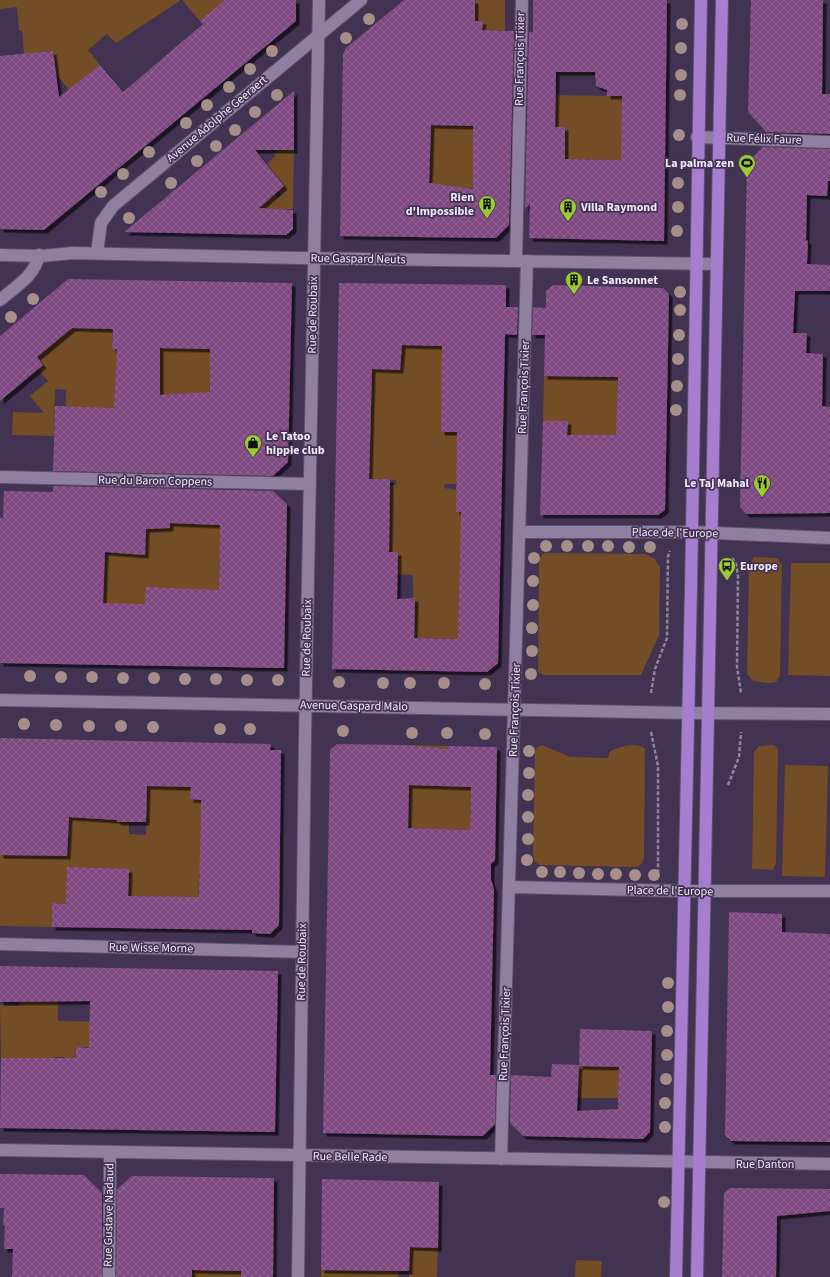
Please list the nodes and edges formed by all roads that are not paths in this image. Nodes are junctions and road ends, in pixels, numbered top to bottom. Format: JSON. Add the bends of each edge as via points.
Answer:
{"nodes":[{"id":1,"x":319,"y":0,"type":"edge"},
{"id":2,"x":361,"y":0,"type":"edge"},
{"id":3,"x":522,"y":0,"type":"edge"},
{"id":4,"x":701,"y":0,"type":"edge"},
{"id":5,"x":722,"y":0,"type":"edge"},
{"id":6,"x":318,"y":35,"type":"junction"},
{"id":7,"x":697,"y":137,"type":"junction"},
{"id":8,"x":718,"y":138,"type":"junction"},
{"id":9,"x":830,"y":142,"type":"edge"},
{"id":10,"x":97,"y":253,"type":"junction"},
{"id":11,"x":0,"y":255,"type":"edge"},
{"id":12,"x":39,"y":255,"type":"junction"},
{"id":13,"x":314,"y":258,"type":"junction"},
{"id":14,"x":522,"y":261,"type":"junction"},
{"id":15,"x":696,"y":263,"type":"junction"},
{"id":16,"x":716,"y":264,"type":"junction"},
{"id":17,"x":0,"y":300,"type":"edge"},
{"id":18,"x":0,"y":477,"type":"edge"},
{"id":19,"x":310,"y":484,"type":"junction"},
{"id":20,"x":520,"y":532,"type":"junction"},
{"id":21,"x":692,"y":532,"type":"junction"},
{"id":22,"x":712,"y":533,"type":"junction"},
{"id":23,"x":830,"y":538,"type":"edge"},
{"id":24,"x":0,"y":700,"type":"edge"},
{"id":25,"x":306,"y":706,"type":"junction"},
{"id":26,"x":515,"y":710,"type":"junction"},
{"id":27,"x":687,"y":713,"type":"junction"},
{"id":28,"x":708,"y":713,"type":"junction"},
{"id":29,"x":830,"y":714,"type":"edge"},
{"id":30,"x":509,"y":887,"type":"junction"},
{"id":31,"x":683,"y":891,"type":"junction"},
{"id":32,"x":830,"y":891,"type":"edge"},
{"id":33,"x":704,"y":892,"type":"junction"},
{"id":34,"x":0,"y":944,"type":"edge"},
{"id":35,"x":302,"y":952,"type":"junction"},
{"id":36,"x":0,"y":1150,"type":"edge"},
{"id":37,"x":110,"y":1152,"type":"junction"},
{"id":38,"x":299,"y":1155,"type":"junction"},
{"id":39,"x":501,"y":1159,"type":"junction"},
{"id":40,"x":678,"y":1162,"type":"junction"},
{"id":41,"x":699,"y":1163,"type":"junction"},
{"id":42,"x":830,"y":1164,"type":"edge"},
{"id":43,"x":109,"y":1277,"type":"edge"},
{"id":44,"x":298,"y":1277,"type":"edge"},
{"id":45,"x":676,"y":1277,"type":"edge"},
{"id":46,"x":697,"y":1277,"type":"edge"}],
"edges":[{"from":1,"to":6,"type":"street","name":"Rue de Roubaix"},
{"from":2,"to":6,"type":"street","name":"Avenue Adolphe Geeraert"},
{"from":3,"to":14,"type":"street","name":"Rue François Tixier"},
{"from":4,"to":7,"type":"main road"},
{"from":5,"to":8,"type":"main road"},
{"from":6,"to":10,"type":"street","name":"Avenue Adolphe Geeraert","via":[[113,206],[101,223]]},
{"from":6,"to":13,"type":"street","name":"Rue de Roubaix"},
{"from":7,"to":8,"type":"street","name":"Rue Félix Faure"},
{"from":7,"to":15,"type":"main road"},
{"from":8,"to":9,"type":"street","name":"Rue Félix Faure"},
{"from":8,"to":16,"type":"main road"},
{"from":10,"to":12,"type":"street","name":"Rue Gaspard Neuts"},
{"from":10,"to":13,"type":"street","name":"Rue Gaspard Neuts"},
{"from":11,"to":12,"type":"street","name":"Rue Gaspard Neuts"},
{"from":12,"to":17,"type":"street","via":[[26,278]]},
{"from":13,"to":14,"type":"street","name":"Rue Gaspard Neuts"},
{"from":13,"to":19,"type":"street","name":"Rue de Roubaix"},
{"from":14,"to":15,"type":"street","name":"Rue Gaspard Neuts"},
{"from":14,"to":20,"type":"street","name":"Rue François Tixier"},
{"from":15,"to":16,"type":"street","name":"Rue Gaspard Neuts"},
{"from":15,"to":21,"type":"main road"},
{"from":16,"to":22,"type":"main road"},
{"from":18,"to":19,"type":"street","name":"Rue du Baron Coppens"},
{"from":19,"to":25,"type":"street","name":"Rue de Roubaix"},
{"from":20,"to":21,"type":"street","name":"Place de l'Europe"},
{"from":20,"to":26,"type":"street","name":"Rue François Tixier"},
{"from":21,"to":22,"type":"street","name":"Place de l'Europe"},
{"from":21,"to":27,"type":"main road"},
{"from":22,"to":23,"type":"street","name":"Place de l'Europe"},
{"from":22,"to":28,"type":"main road"},
{"from":24,"to":25,"type":"street","name":"Avenue Gaspard Malo"},
{"from":25,"to":26,"type":"street","name":"Avenue Gaspard Malo"},
{"from":25,"to":35,"type":"street","name":"Rue de Roubaix"},
{"from":26,"to":27,"type":"street","name":"Avenue Gaspard Malo"},
{"from":26,"to":30,"type":"street","name":"Rue François Tixier"},
{"from":27,"to":28,"type":"street","name":"Avenue Gaspard Malo"},
{"from":27,"to":31,"type":"main road"},
{"from":28,"to":29,"type":"street","name":"Avenue Gaspard Malo"},
{"from":28,"to":33,"type":"main road"},
{"from":30,"to":31,"type":"street","name":"Place de l'Europe"},
{"from":30,"to":39,"type":"street","name":"Rue François Tixier"},
{"from":31,"to":33,"type":"street","name":"Place de l'Europe"},
{"from":31,"to":40,"type":"main road"},
{"from":32,"to":33,"type":"street","name":"Place de l'Europe"},
{"from":33,"to":41,"type":"main road"},
{"from":34,"to":35,"type":"street","name":"Rue Wisse Morne"},
{"from":35,"to":38,"type":"street","name":"Rue de Roubaix"},
{"from":36,"to":37,"type":"street","name":"Rue Belle Rade"},
{"from":37,"to":38,"type":"street","name":"Rue Belle Rade"},
{"from":37,"to":43,"type":"street","name":"Rue Gustave Nadaud"},
{"from":38,"to":39,"type":"street","name":"Rue Belle Rade"},
{"from":38,"to":44,"type":"street","name":"Rue de Roubaix"},
{"from":39,"to":40,"type":"street","name":"Rue Belle Rade"},
{"from":40,"to":41,"type":"street","name":"Rue Belle Rade"},
{"from":40,"to":45,"type":"main road"},
{"from":41,"to":42,"type":"street","name":"Rue Danton"},
{"from":41,"to":46,"type":"main road"}]}
